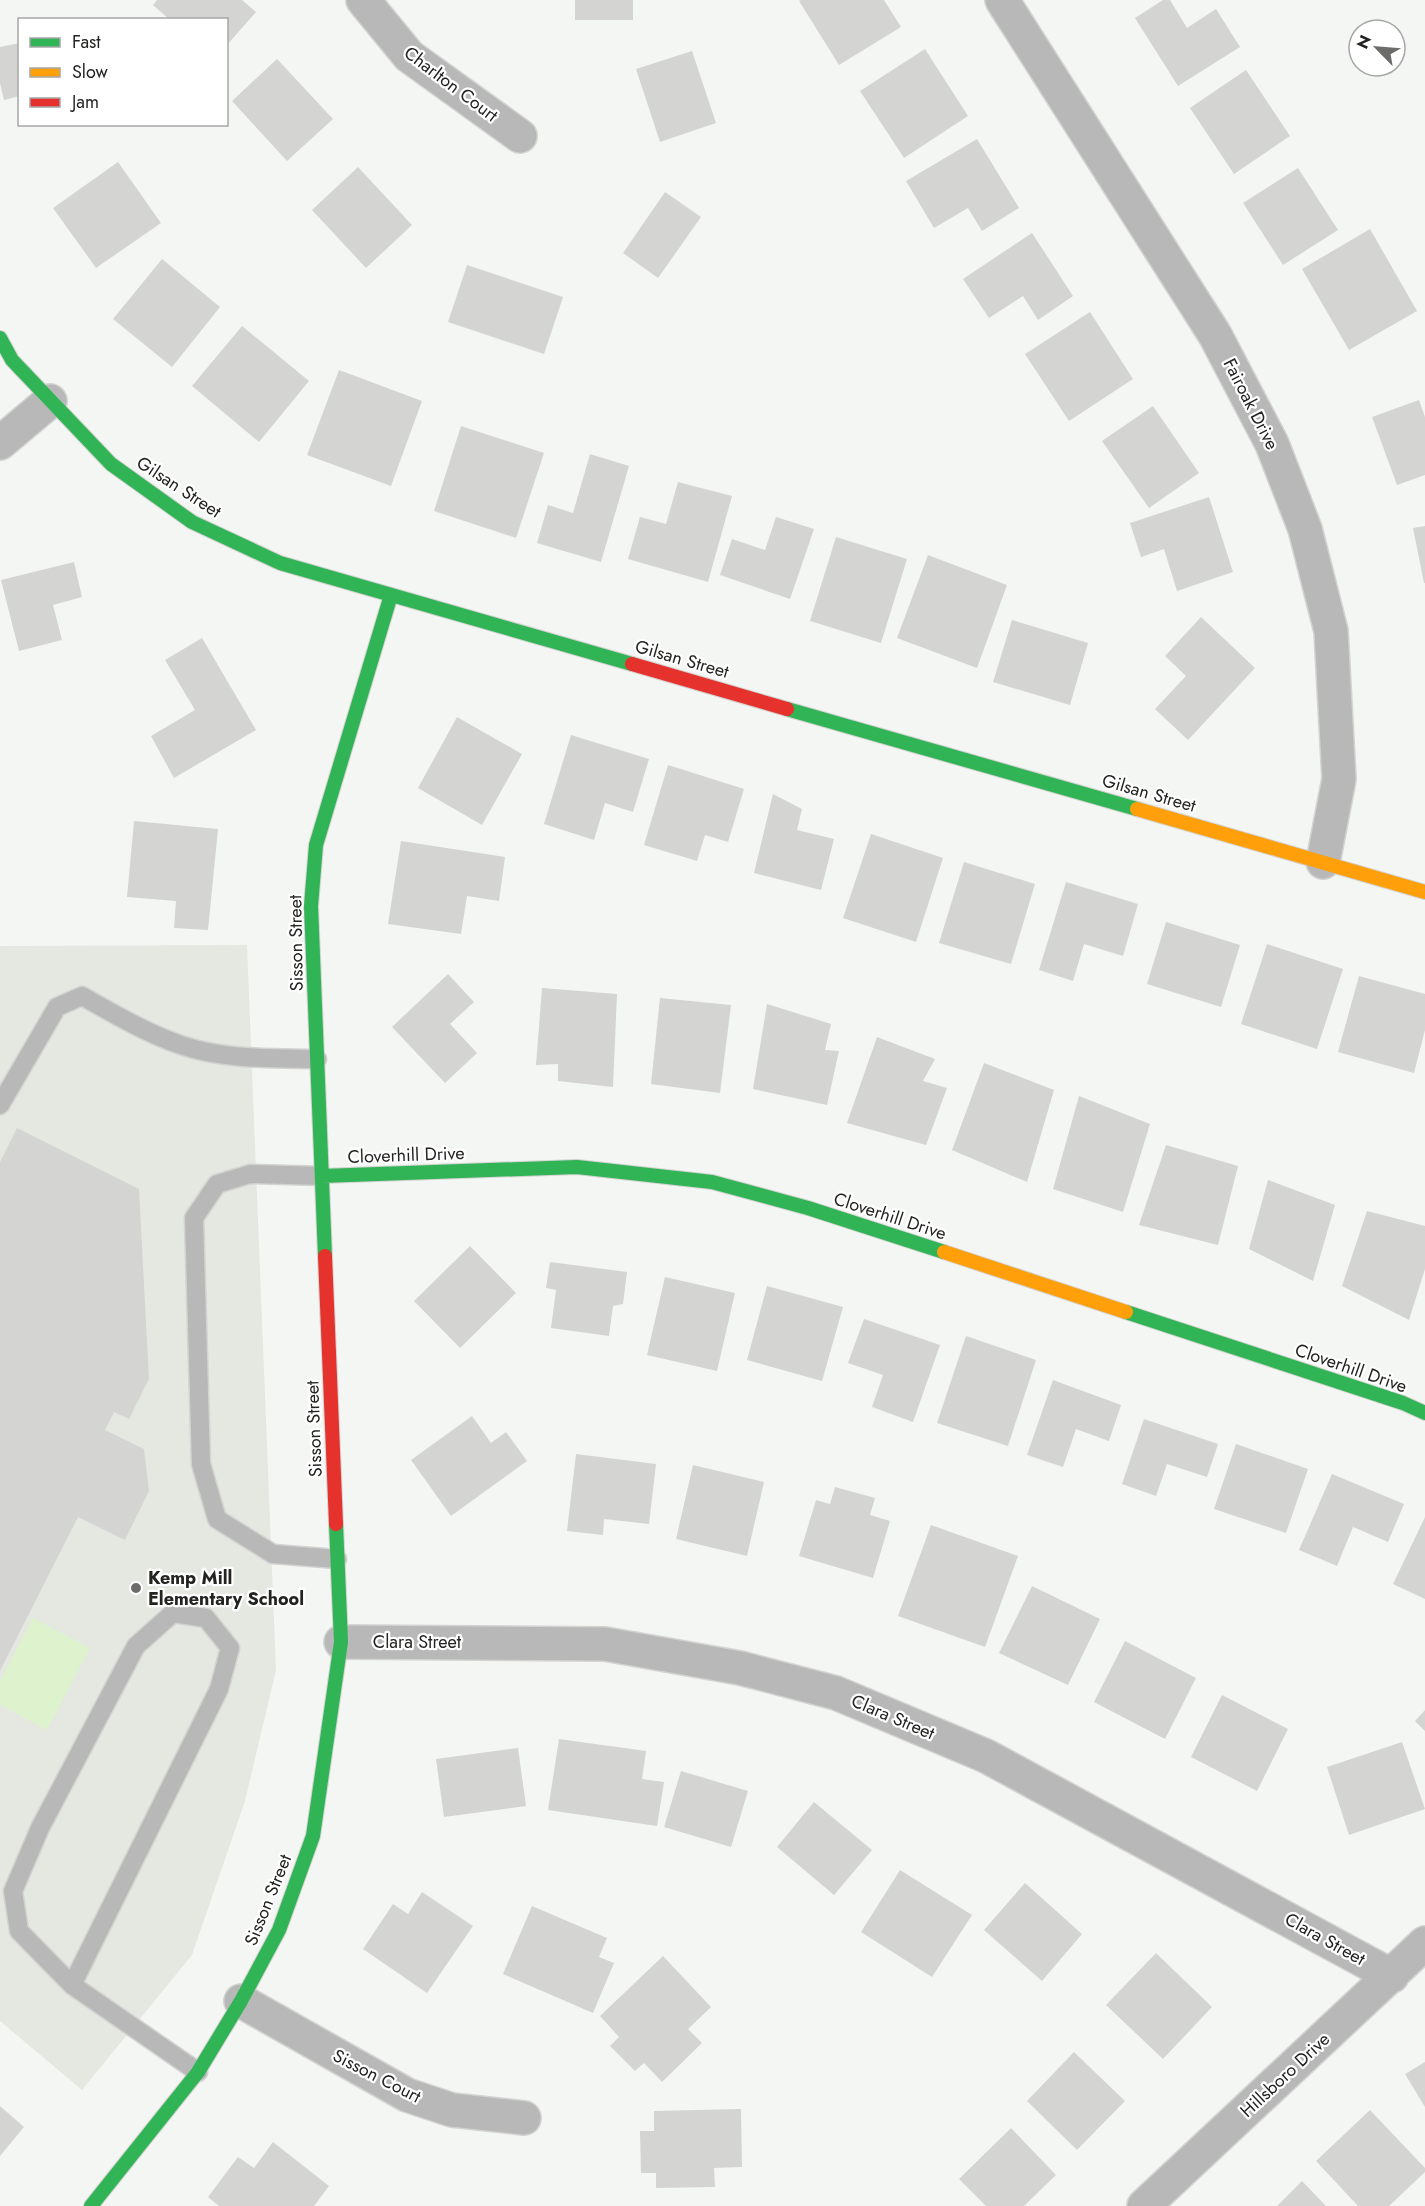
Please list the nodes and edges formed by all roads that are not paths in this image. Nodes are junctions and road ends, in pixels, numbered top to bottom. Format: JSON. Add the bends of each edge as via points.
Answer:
{"nodes":[{"id":1,"x":363,"y":0,"type":"edge"},
{"id":2,"x":1002,"y":0,"type":"edge"},
{"id":3,"x":520,"y":136,"type":"dead end"},
{"id":4,"x":0,"y":338,"type":"edge"},
{"id":5,"x":50,"y":401,"type":"junction"},
{"id":6,"x":0,"y":443,"type":"edge"},
{"id":7,"x":390,"y":595,"type":"junction"},
{"id":8,"x":1323,"y":862,"type":"junction"},
{"id":9,"x":1425,"y":892,"type":"edge"},
{"id":10,"x":317,"y":1059,"type":"junction"},
{"id":11,"x":0,"y":1105,"type":"edge"},
{"id":12,"x":322,"y":1176,"type":"junction"},
{"id":13,"x":1425,"y":1413,"type":"edge"},
{"id":14,"x":337,"y":1559,"type":"junction"},
{"id":15,"x":341,"y":1642,"type":"junction"},
{"id":16,"x":8,"y":1914,"type":"edge"},
{"id":17,"x":1425,"y":1943,"type":"edge"},
{"id":18,"x":1392,"y":1976,"type":"junction"},
{"id":19,"x":72,"y":1984,"type":"junction"},
{"id":20,"x":241,"y":2001,"type":"junction"},
{"id":21,"x":198,"y":2072,"type":"junction"},
{"id":22,"x":524,"y":2118,"type":"dead end"},
{"id":23,"x":91,"y":2206,"type":"edge"},
{"id":24,"x":1144,"y":2206,"type":"edge"}],
"edges":[{"from":1,"to":3,"type":"street","name":"Charlton Court","via":[[409,56]]},
{"from":2,"to":8,"type":"street","name":"Fairoak Drive","via":[[1215,335],[1272,444],[1305,529],[1331,631],[1339,779]]},
{"from":4,"to":5,"type":"street","name":"Gilsan Street","via":[[12,360]]},
{"from":5,"to":6,"type":"street"},
{"from":5,"to":7,"type":"street","name":"Gilsan Street","via":[[111,464],[192,522],[280,563]]},
{"from":7,"to":8,"type":"street","name":"Gilsan Street"},
{"from":7,"to":10,"type":"street","name":"Sisson Street","via":[[316,845],[311,906]]},
{"from":8,"to":9,"type":"street","name":"Gilsan Street"},
{"from":10,"to":11,"type":"lane","via":[[235,1057],[182,1046],[82,996],[57,1007]]},
{"from":10,"to":12,"type":"street","name":"Sisson Street"},
{"from":12,"to":13,"type":"street","name":"Cloverhill Drive","via":[[578,1167],[712,1182],[820,1211]]},
{"from":12,"to":14,"type":"street","name":"Sisson Street"},
{"from":12,"to":14,"type":"lane","via":[[250,1174],[217,1184],[194,1218],[201,1464],[217,1519],[273,1554]]},
{"from":14,"to":15,"type":"street","name":"Sisson Street"},
{"from":15,"to":18,"type":"street","name":"Clara Street","via":[[605,1644],[740,1668],[836,1693],[986,1756]]},
{"from":15,"to":20,"type":"street","name":"Sisson Street","via":[[313,1836],[279,1930]]},
{"from":16,"to":19,"type":"lane","via":[[19,1931]]},
{"from":16,"to":19,"type":"lane","via":[[13,1891],[40,1828],[136,1646],[173,1613],[206,1618],[230,1648],[219,1689]]},
{"from":17,"to":18,"type":"street","name":"Hillsboro Drive"},
{"from":18,"to":24,"type":"street","name":"Hillsboro Drive"},
{"from":19,"to":21,"type":"lane"},
{"from":20,"to":21,"type":"street","name":"Sisson Street"},
{"from":20,"to":22,"type":"street","name":"Sisson Court","via":[[407,2095],[452,2110]]},
{"from":21,"to":23,"type":"street","name":"Sisson Street"}]}
